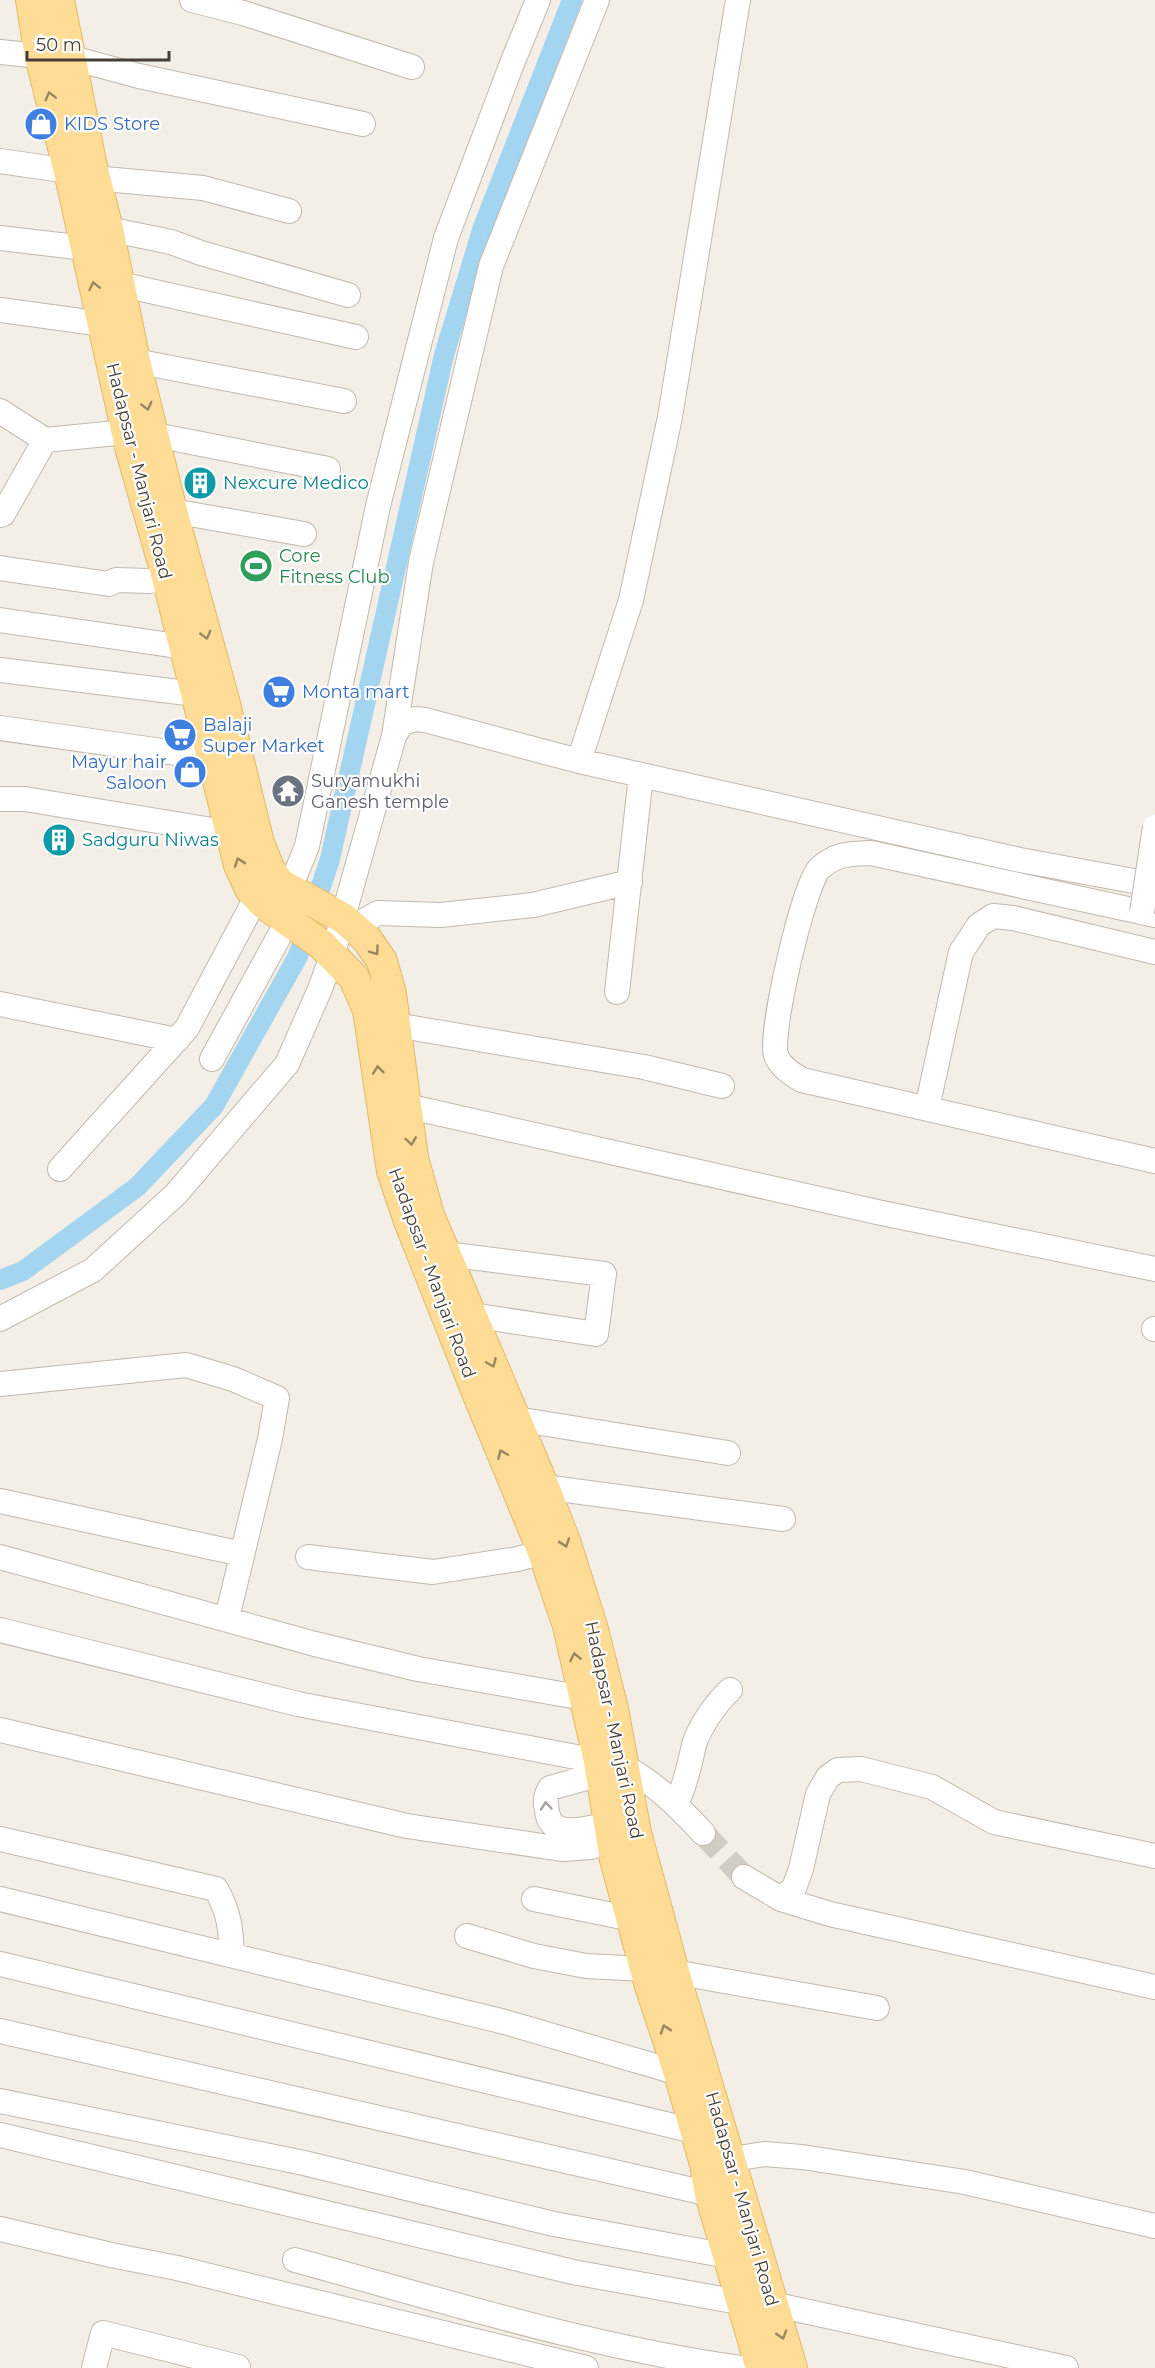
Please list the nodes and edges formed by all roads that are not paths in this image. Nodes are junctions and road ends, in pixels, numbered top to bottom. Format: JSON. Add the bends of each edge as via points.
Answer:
{"nodes":[{"id":1,"x":31,"y":0,"type":"edge"},
{"id":2,"x":59,"y":0,"type":"edge"},
{"id":3,"x":192,"y":0,"type":"edge"},
{"id":4,"x":538,"y":0,"type":"edge"},
{"id":5,"x":597,"y":0,"type":"edge"},
{"id":6,"x":738,"y":0,"type":"edge"},
{"id":7,"x":0,"y":52,"type":"edge"},
{"id":8,"x":40,"y":56,"type":"junction"},
{"id":9,"x":72,"y":58,"type":"junction"},
{"id":10,"x":412,"y":67,"type":"dead end"},
{"id":11,"x":363,"y":124,"type":"dead end"},
{"id":12,"x":0,"y":161,"type":"edge"},
{"id":13,"x":85,"y":170,"type":"junction"},
{"id":14,"x":289,"y":211,"type":"dead end"},
{"id":15,"x":108,"y":229,"type":"junction"},
{"id":16,"x":0,"y":238,"type":"edge"},
{"id":17,"x":85,"y":248,"type":"junction"},
{"id":18,"x":119,"y":284,"type":"junction"},
{"id":19,"x":348,"y":295,"type":"dead end"},
{"id":20,"x":0,"y":310,"type":"edge"},
{"id":21,"x":103,"y":324,"type":"junction"},
{"id":22,"x":356,"y":337,"type":"dead end"},
{"id":23,"x":135,"y":361,"type":"junction"},
{"id":24,"x":344,"y":401,"type":"dead end"},
{"id":25,"x":0,"y":411,"type":"edge"},
{"id":26,"x":137,"y":435,"type":"junction"},
{"id":27,"x":45,"y":440,"type":"junction"},
{"id":28,"x":328,"y":469,"type":"dead end"},
{"id":29,"x":172,"y":511,"type":"junction"},
{"id":30,"x":0,"y":515,"type":"edge"},
{"id":31,"x":304,"y":534,"type":"dead end"},
{"id":32,"x":0,"y":568,"type":"edge"},
{"id":33,"x":181,"y":585,"type":"junction"},
{"id":34,"x":0,"y":620,"type":"edge"},
{"id":35,"x":184,"y":648,"type":"junction"},
{"id":36,"x":0,"y":670,"type":"edge"},
{"id":37,"x":195,"y":694,"type":"junction"},
{"id":38,"x":0,"y":728,"type":"edge"},
{"id":39,"x":394,"y":736,"type":"junction"},
{"id":40,"x":211,"y":758,"type":"junction"},
{"id":41,"x":579,"y":761,"type":"junction"},
{"id":42,"x":641,"y":775,"type":"junction"},
{"id":43,"x":0,"y":799,"type":"edge"},
{"id":44,"x":1155,"y":827,"type":"edge"},
{"id":45,"x":230,"y":832,"type":"junction"},
{"id":46,"x":630,"y":882,"type":"junction"},
{"id":47,"x":1155,"y":885,"type":"edge"},
{"id":48,"x":297,"y":892,"type":"junction"},
{"id":49,"x":256,"y":896,"type":"junction"},
{"id":50,"x":1149,"y":913,"type":"edge"},
{"id":51,"x":343,"y":919,"type":"junction"},
{"id":52,"x":287,"y":922,"type":"junction"},
{"id":53,"x":327,"y":950,"type":"junction"},
{"id":54,"x":1155,"y":952,"type":"edge"},
{"id":55,"x":617,"y":992,"type":"dead end"},
{"id":56,"x":0,"y":1004,"type":"edge"},
{"id":57,"x":395,"y":1025,"type":"junction"},
{"id":58,"x":177,"y":1040,"type":"junction"},
{"id":59,"x":212,"y":1059,"type":"dead end"},
{"id":60,"x":722,"y":1086,"type":"dead end"},
{"id":61,"x":394,"y":1105,"type":"junction"},
{"id":62,"x":927,"y":1108,"type":"junction"},
{"id":63,"x":1155,"y":1161,"type":"edge"},
{"id":64,"x":60,"y":1169,"type":"dead end"},
{"id":65,"x":446,"y":1254,"type":"junction"},
{"id":66,"x":1155,"y":1269,"type":"edge"},
{"id":67,"x":472,"y":1315,"type":"junction"},
{"id":68,"x":0,"y":1319,"type":"edge"},
{"id":69,"x":0,"y":1384,"type":"edge"},
{"id":70,"x":502,"y":1418,"type":"junction"},
{"id":71,"x":729,"y":1453,"type":"dead end"},
{"id":72,"x":531,"y":1489,"type":"junction"},
{"id":73,"x":0,"y":1501,"type":"edge"},
{"id":74,"x":783,"y":1519,"type":"dead end"},
{"id":75,"x":543,"y":1552,"type":"junction"},
{"id":76,"x":242,"y":1554,"type":"junction"},
{"id":77,"x":0,"y":1557,"type":"edge"},
{"id":78,"x":308,"y":1557,"type":"dead end"},
{"id":79,"x":227,"y":1618,"type":"junction"},
{"id":80,"x":0,"y":1630,"type":"edge"},
{"id":81,"x":730,"y":1690,"type":"dead end"},
{"id":82,"x":584,"y":1698,"type":"junction"},
{"id":83,"x":0,"y":1730,"type":"edge"},
{"id":84,"x":608,"y":1767,"type":"junction"},
{"id":85,"x":670,"y":1798,"type":"junction"},
{"id":86,"x":619,"y":1832,"type":"junction"},
{"id":87,"x":703,"y":1833,"type":"tunnel mouth"},
{"id":88,"x":0,"y":1839,"type":"edge"},
{"id":89,"x":1155,"y":1856,"type":"edge"},
{"id":90,"x":744,"y":1877,"type":"tunnel mouth"},
{"id":91,"x":0,"y":1899,"type":"edge"},
{"id":92,"x":534,"y":1899,"type":"dead end"},
{"id":93,"x":781,"y":1899,"type":"junction"},
{"id":94,"x":632,"y":1919,"type":"junction"},
{"id":95,"x":467,"y":1936,"type":"dead end"},
{"id":96,"x":232,"y":1955,"type":"junction"},
{"id":97,"x":0,"y":1964,"type":"edge"},
{"id":98,"x":660,"y":1970,"type":"junction"},
{"id":99,"x":1155,"y":1987,"type":"edge"},
{"id":100,"x":877,"y":2008,"type":"dead end"},
{"id":101,"x":0,"y":2031,"type":"edge"},
{"id":102,"x":679,"y":2073,"type":"junction"},
{"id":103,"x":0,"y":2101,"type":"edge"},
{"id":104,"x":694,"y":2131,"type":"junction"},
{"id":105,"x":0,"y":2136,"type":"edge"},
{"id":106,"x":718,"y":2161,"type":"junction"},
{"id":107,"x":710,"y":2194,"type":"junction"},
{"id":108,"x":1155,"y":2226,"type":"edge"},
{"id":109,"x":0,"y":2229,"type":"edge"},
{"id":110,"x":728,"y":2256,"type":"junction"},
{"id":111,"x":295,"y":2260,"type":"dead end"},
{"id":112,"x":758,"y":2303,"type":"junction"},
{"id":113,"x":238,"y":2367,"type":"edge"},
{"id":114,"x":94,"y":2368,"type":"edge"},
{"id":115,"x":586,"y":2368,"type":"edge"},
{"id":116,"x":740,"y":2368,"type":"edge"},
{"id":117,"x":761,"y":2368,"type":"edge"},
{"id":118,"x":792,"y":2368,"type":"edge"},
{"id":119,"x":1066,"y":2368,"type":"edge"}],
"edges":[{"from":1,"to":8,"type":"main road","name":"Hadapsar - Manjari Road"},
{"from":2,"to":9,"type":"main road","name":"Hadapsar - Manjari Road"},
{"from":3,"to":10,"type":"street"},
{"from":4,"to":48,"type":"street","via":[[446,238],[378,506]]},
{"from":5,"to":39,"type":"street","via":[[491,266],[421,562]]},
{"from":6,"to":41,"type":"street","via":[[670,417],[631,600]]},
{"from":7,"to":8,"type":"street"},
{"from":13,"to":8,"type":"main road","name":"Hadapsar - Manjari Road","one_way":true},
{"from":9,"to":11,"type":"street"},
{"from":9,"to":13,"type":"main road","name":"Hadapsar - Manjari Road"},
{"from":12,"to":13,"type":"street"},
{"from":13,"to":14,"type":"street","via":[[203,189]]},
{"from":13,"to":15,"type":"main road","name":"Hadapsar - Manjari Road"},
{"from":13,"to":17,"type":"main road","name":"Hadapsar - Manjari Road"},
{"from":15,"to":18,"type":"main road","name":"Hadapsar - Manjari Road"},
{"from":15,"to":19,"type":"street","via":[[171,242]]},
{"from":16,"to":17,"type":"street"},
{"from":21,"to":17,"type":"main road","name":"Hadapsar - Manjari Road","one_way":true},
{"from":18,"to":22,"type":"street"},
{"from":18,"to":23,"type":"main road","name":"Hadapsar - Manjari Road"},
{"from":20,"to":21,"type":"street"},
{"from":21,"to":26,"type":"main road","name":"Hadapsar - Manjari Road"},
{"from":23,"to":24,"type":"street"},
{"from":23,"to":26,"type":"main road","name":"Hadapsar - Manjari Road","one_way":true},
{"from":25,"to":27,"type":"street"},
{"from":26,"to":27,"type":"street"},
{"from":26,"to":28,"type":"street"},
{"from":26,"to":29,"type":"main road","name":"Hadapsar - Manjari Road"},
{"from":26,"to":33,"type":"main road","name":"Hadapsar - Manjari Road"},
{"from":27,"to":30,"type":"street"},
{"from":29,"to":31,"type":"street"},
{"from":29,"to":33,"type":"main road","name":"Hadapsar - Manjari Road"},
{"from":32,"to":33,"type":"street","via":[[110,584],[114,590],[128,592]]},
{"from":33,"to":35,"type":"main road","name":"Hadapsar - Manjari Road"},
{"from":33,"to":48,"type":"main road","name":"Hadapsar - Manjari Road","one_way":true,"via":[[259,843],[280,884]]},
{"from":34,"to":35,"type":"street"},
{"from":35,"to":37,"type":"main road","name":"Hadapsar - Manjari Road"},
{"from":36,"to":37,"type":"street"},
{"from":37,"to":40,"type":"main road","name":"Hadapsar - Manjari Road"},
{"from":38,"to":40,"type":"street"},
{"from":39,"to":41,"type":"street","via":[[402,723],[425,720]]},
{"from":39,"to":51,"type":"street"},
{"from":40,"to":45,"type":"main road","name":"Hadapsar - Manjari Road"},
{"from":41,"to":42,"type":"street"},
{"from":42,"to":46,"type":"street"},
{"from":42,"to":47,"type":"street","via":[[1020,860]]},
{"from":43,"to":45,"type":"street","via":[[25,799]]},
{"from":44,"to":50,"type":"street","bridge":true},
{"from":49,"to":45,"type":"main road","name":"Hadapsar - Manjari Road","one_way":true,"via":[[239,865]]},
{"from":46,"to":51,"type":"street","via":[[533,904],[441,915],[378,913]]},
{"from":46,"to":55,"type":"street"},
{"from":48,"to":51,"type":"main road","name":"Hadapsar - Manjari Road"},
{"from":49,"to":52,"type":"main road","name":"Hadapsar - Manjari Road"},
{"from":49,"to":58,"type":"street","via":[[188,1028]]},
{"from":50,"to":62,"type":"street","via":[[871,853],[838,855],[818,870],[801,912],[775,1033],[776,1055],[787,1071],[802,1080]]},
{"from":51,"to":53,"type":"street"},
{"from":51,"to":57,"type":"main road","name":"Hadapsar - Manjari Road","one_way":true,"via":[[366,938],[382,961]]},
{"from":52,"to":53,"type":"main road","name":"Hadapsar - Manjari Road"},
{"from":52,"to":59,"type":"street"},
{"from":61,"to":53,"type":"main road","name":"Hadapsar - Manjari Road","one_way":true,"via":[[368,1010],[354,978]]},
{"from":53,"to":68,"type":"street","via":[[320,989],[287,1064],[176,1194],[93,1270]]},
{"from":54,"to":62,"type":"street","via":[[1013,918],[993,916],[979,925],[961,952]]},
{"from":56,"to":58,"type":"street"},
{"from":57,"to":60,"type":"street","via":[[644,1067]]},
{"from":57,"to":61,"type":"main road","name":"Hadapsar - Manjari Road"},
{"from":58,"to":64,"type":"street"},
{"from":61,"to":65,"type":"main road","name":"Hadapsar - Manjari Road","one_way":true,"via":[[429,1215]]},
{"from":61,"to":66,"type":"street"},
{"from":61,"to":70,"type":"main road","name":"Hadapsar - Manjari Road","via":[[392,1171],[409,1221]]},
{"from":62,"to":63,"type":"street"},
{"from":65,"to":67,"type":"main road","name":"Hadapsar - Manjari Road"},
{"from":65,"to":67,"type":"street","via":[[604,1274],[596,1334]]},
{"from":67,"to":70,"type":"main road","name":"Hadapsar - Manjari Road","one_way":true},
{"from":69,"to":76,"type":"street","via":[[186,1365],[277,1398]]},
{"from":70,"to":71,"type":"street"},
{"from":70,"to":72,"type":"main road","name":"Hadapsar - Manjari Road"},
{"from":72,"to":74,"type":"street"},
{"from":72,"to":75,"type":"main road","name":"Hadapsar - Manjari Road"},
{"from":72,"to":84,"type":"main road","name":"Hadapsar - Manjari Road","one_way":true,"via":[[566,1544],[592,1626],[613,1709]]},
{"from":73,"to":76,"type":"street"},
{"from":75,"to":78,"type":"street","via":[[433,1572]]},
{"from":82,"to":75,"type":"main road","name":"Hadapsar - Manjari Road","one_way":true,"via":[[568,1626]]},
{"from":76,"to":79,"type":"street"},
{"from":77,"to":79,"type":"street"},
{"from":79,"to":82,"type":"street","via":[[418,1669]]},
{"from":80,"to":84,"type":"street","via":[[298,1704]]},
{"from":81,"to":85,"type":"street","via":[[718,1701],[695,1742],[680,1795]]},
{"from":82,"to":84,"type":"main road","name":"Hadapsar - Manjari Road"},
{"from":83,"to":86,"type":"street","via":[[406,1826],[562,1849],[591,1847]]},
{"from":84,"to":85,"type":"street","via":[[645,1778]]},
{"from":84,"to":86,"type":"main road","name":"Hadapsar - Manjari Road"},
{"from":86,"to":84,"type":"street","one_way":true,"via":[[566,1831],[548,1820],[545,1797],[549,1788]]},
{"from":85,"to":87,"type":"street"},
{"from":86,"to":94,"type":"main road","name":"Hadapsar - Manjari Road"},
{"from":86,"to":98,"type":"main road","name":"Hadapsar - Manjari Road"},
{"from":88,"to":96,"type":"street","via":[[216,1889],[226,1907]]},
{"from":89,"to":93,"type":"street","via":[[994,1822],[932,1787],[861,1768],[838,1770],[828,1777],[818,1794],[801,1869],[794,1888]]},
{"from":90,"to":93,"type":"street"},
{"from":91,"to":96,"type":"street"},
{"from":92,"to":94,"type":"street"},
{"from":93,"to":99,"type":"street","via":[[830,1914]]},
{"from":94,"to":98,"type":"main road","name":"Hadapsar - Manjari Road"},
{"from":95,"to":98,"type":"street","via":[[534,1956],[586,1966]]},
{"from":96,"to":102,"type":"street","via":[[505,2022]]},
{"from":97,"to":104,"type":"street"},
{"from":98,"to":100,"type":"street"},
{"from":102,"to":98,"type":"main road","name":"Hadapsar - Manjari Road","one_way":true},
{"from":98,"to":106,"type":"main road","name":"Hadapsar - Manjari Road"},
{"from":101,"to":107,"type":"street"},
{"from":102,"to":104,"type":"main road","name":"Hadapsar - Manjari Road"},
{"from":103,"to":110,"type":"street","via":[[304,2163],[554,2224]]},
{"from":104,"to":106,"type":"main road","name":"Hadapsar - Manjari Road"},
{"from":105,"to":112,"type":"street","via":[[573,2272]]},
{"from":106,"to":107,"type":"main road","name":"Hadapsar - Manjari Road"},
{"from":106,"to":108,"type":"street","via":[[764,2154],[802,2157],[965,2182]]},
{"from":106,"to":112,"type":"main road","name":"Hadapsar - Manjari Road"},
{"from":107,"to":110,"type":"main road","name":"Hadapsar - Manjari Road"},
{"from":109,"to":115,"type":"street","via":[[188,2270]]},
{"from":110,"to":112,"type":"main road","name":"Hadapsar - Manjari Road"},
{"from":111,"to":116,"type":"street","via":[[580,2337],[682,2360]]},
{"from":112,"to":117,"type":"main road","name":"Hadapsar - Manjari Road"},
{"from":112,"to":118,"type":"main road","name":"Hadapsar - Manjari Road","one_way":true},
{"from":112,"to":119,"type":"street"},
{"from":113,"to":114,"type":"street","via":[[103,2333]]}]}
